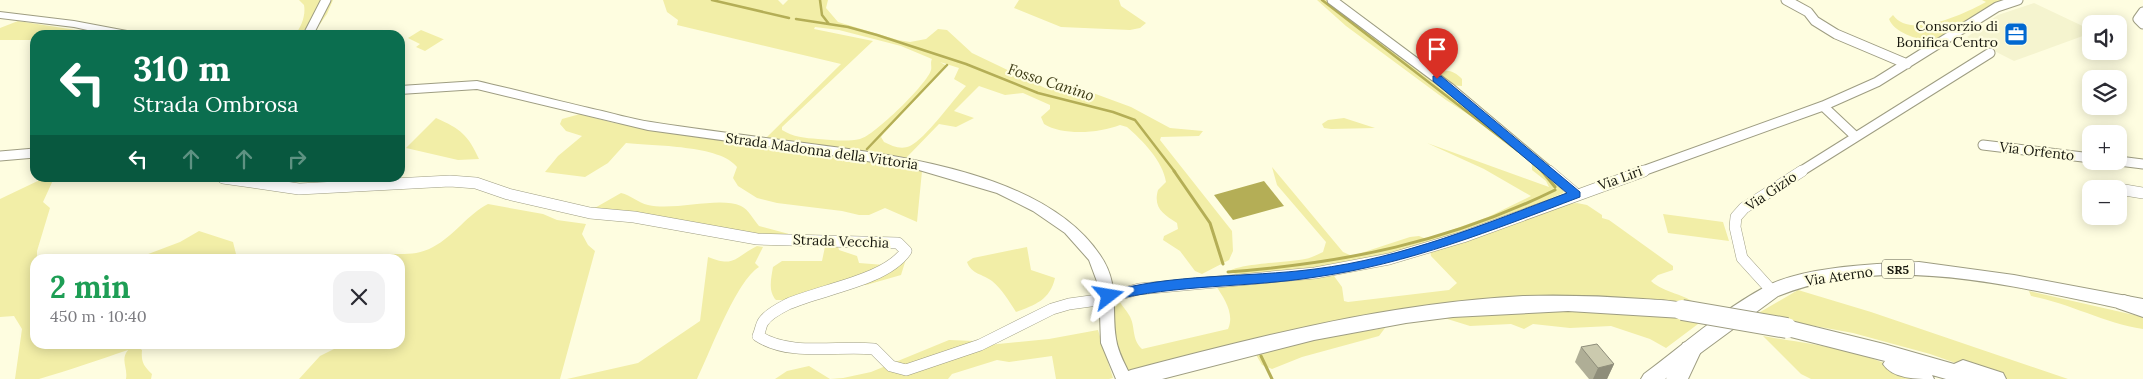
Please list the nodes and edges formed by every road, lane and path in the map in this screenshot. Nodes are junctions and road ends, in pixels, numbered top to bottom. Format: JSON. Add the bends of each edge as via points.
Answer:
{"nodes":[{"id":1,"x":326,"y":0,"type":"edge"},
{"id":2,"x":1332,"y":0,"type":"edge"},
{"id":3,"x":1786,"y":0,"type":"edge"},
{"id":4,"x":2018,"y":0,"type":"edge"},
{"id":5,"x":2143,"y":12,"type":"edge"},
{"id":6,"x":0,"y":15,"type":"edge"},
{"id":7,"x":2143,"y":24,"type":"edge"},
{"id":8,"x":103,"y":30,"type":"edge"},
{"id":9,"x":311,"y":30,"type":"edge"},
{"id":10,"x":1990,"y":53,"type":"dead end"},
{"id":11,"x":1907,"y":64,"type":"junction"},
{"id":12,"x":405,"y":89,"type":"edge"},
{"id":13,"x":1823,"y":106,"type":"junction"},
{"id":14,"x":1856,"y":137,"type":"junction"},
{"id":15,"x":1983,"y":145,"type":"dead end"},
{"id":16,"x":30,"y":153,"type":"edge"},
{"id":17,"x":0,"y":156,"type":"edge"},
{"id":18,"x":2082,"y":157,"type":"edge"},
{"id":19,"x":2127,"y":162,"type":"edge"},
{"id":20,"x":2143,"y":164,"type":"edge"},
{"id":21,"x":251,"y":182,"type":"edge"},
{"id":22,"x":2127,"y":190,"type":"edge"},
{"id":23,"x":2143,"y":193,"type":"edge"},
{"id":24,"x":1576,"y":194,"type":"junction"},
{"id":25,"x":1772,"y":291,"type":"junction"},
{"id":26,"x":1109,"y":296,"type":"junction"},
{"id":27,"x":2137,"y":306,"type":"edge"},
{"id":28,"x":1682,"y":310,"type":"joint"},
{"id":29,"x":1810,"y":334,"type":"joint"},
{"id":30,"x":1690,"y":349,"type":"junction"},
{"id":31,"x":1922,"y":370,"type":"edge"},
{"id":32,"x":1124,"y":379,"type":"edge"},
{"id":33,"x":1131,"y":379,"type":"edge"},
{"id":34,"x":1651,"y":379,"type":"edge"},
{"id":35,"x":1677,"y":379,"type":"edge"},
{"id":36,"x":1974,"y":379,"type":"edge"},
{"id":37,"x":1995,"y":379,"type":"edge"}],
"edges":[{"from":1,"to":9,"type":"street"},
{"from":2,"to":24,"type":"street","via":[[1450,88]]},
{"from":3,"to":11,"type":"street","via":[[1836,34]]},
{"from":4,"to":11,"type":"street","name":"Via Liri","via":[[1998,7]]},
{"from":5,"to":7,"type":"street","via":[[2138,19]]},
{"from":6,"to":8,"type":"street"},
{"from":10,"to":14,"type":"street","name":"Via Gizio"},
{"from":11,"to":13,"type":"street","name":"Via Liri","via":[[1877,82]]},
{"from":12,"to":26,"type":"street","name":"Strada Madonna della Vittoria","via":[[477,84],[648,126],[884,158],[937,169],[1030,202],[1062,222],[1094,256]]},
{"from":13,"to":14,"type":"street"},
{"from":13,"to":24,"type":"street","name":"Via Liri"},
{"from":14,"to":25,"type":"street","name":"Via Gizio","via":[[1744,208],[1736,217],[1742,258]]},
{"from":15,"to":18,"type":"street","name":"Via Orfento"},
{"from":16,"to":17,"type":"street"},
{"from":19,"to":20,"type":"street"},
{"from":21,"to":26,"type":"street","name":"Strada Vecchia","via":[[299,189],[450,181],[476,183],[590,213],[634,217],[757,239],[898,243],[906,250],[906,256],[895,266],[801,298],[766,317],[758,329],[758,336],[769,343],[874,349],[897,369],[906,370],[980,345],[1052,309]]},
{"from":22,"to":23,"type":"street"},
{"from":24,"to":26,"type":"street","name":"Via Liri","via":[[1463,237],[1389,260],[1315,273],[1139,289]]},
{"from":25,"to":27,"type":"main road","name":"Via Aterno","number":"SR5","via":[[1790,284],[1850,272],[1919,268],[2014,281]]},
{"from":25,"to":30,"type":"main road","name":"Via Aterno","number":"SR5"},
{"from":26,"to":32,"type":"street","name":"Strada Madonna della Vittoria","via":[[1108,337],[1112,357]]},
{"from":28,"to":29,"type":"highway","bridge":true},
{"from":28,"to":33,"type":"highway","via":[[1570,303],[1463,308],[1310,333]]},
{"from":29,"to":31,"type":"highway"},
{"from":30,"to":34,"type":"main road","name":"Via Aterno","number":"SR5"},
{"from":30,"to":35,"type":"highway"},
{"from":31,"to":36,"type":"highway"},
{"from":31,"to":37,"type":"highway","via":[[1951,364]]}]}
